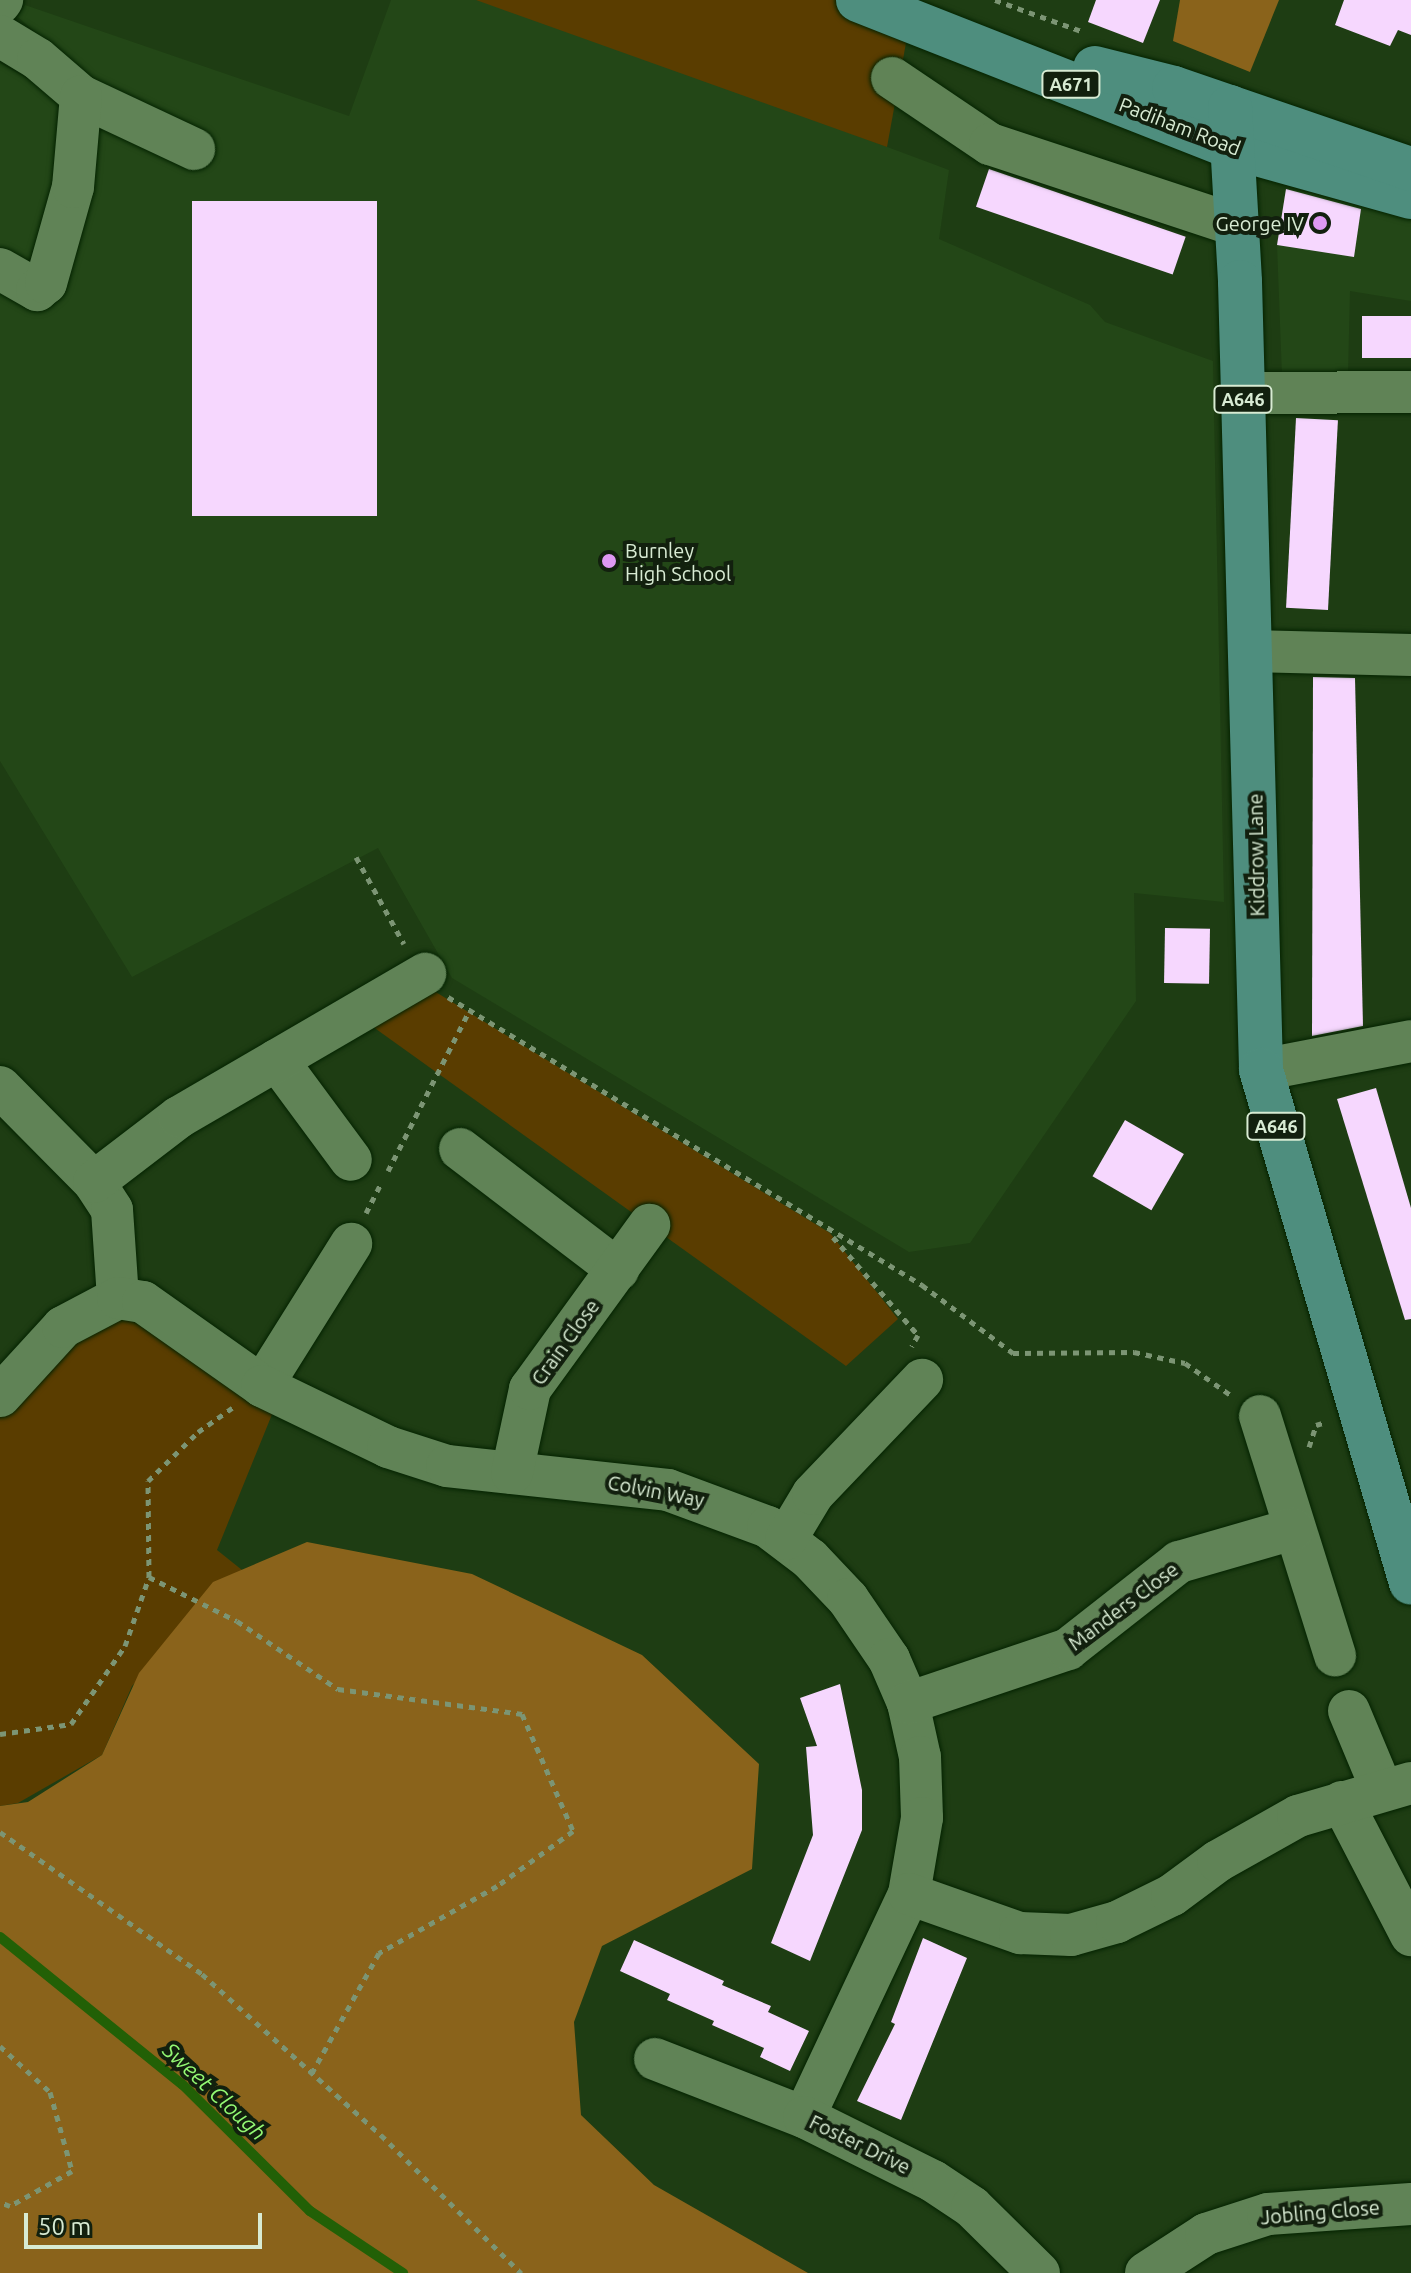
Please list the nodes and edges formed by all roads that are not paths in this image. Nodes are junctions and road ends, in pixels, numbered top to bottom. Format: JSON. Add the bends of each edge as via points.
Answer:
{"nodes":[{"id":1,"x":858,"y":0,"type":"edge"},
{"id":2,"x":0,"y":36,"type":"edge"},
{"id":3,"x":892,"y":78,"type":"dead end"},
{"id":4,"x":81,"y":96,"type":"junction"},
{"id":5,"x":1231,"y":127,"type":"junction"},
{"id":6,"x":194,"y":149,"type":"dead end"},
{"id":7,"x":1411,"y":169,"type":"edge"},
{"id":8,"x":1411,"y":197,"type":"edge"},
{"id":9,"x":1235,"y":225,"type":"junction"},
{"id":10,"x":0,"y":269,"type":"edge"},
{"id":11,"x":1411,"y":392,"type":"edge"},
{"id":12,"x":1243,"y":393,"type":"junction"},
{"id":13,"x":1251,"y":651,"type":"junction"},
{"id":14,"x":1411,"y":655,"type":"edge"},
{"id":15,"x":425,"y":974,"type":"road end"},
{"id":16,"x":1411,"y":1041,"type":"edge"},
{"id":17,"x":277,"y":1060,"type":"junction"},
{"id":18,"x":1261,"y":1070,"type":"junction"},
{"id":19,"x":0,"y":1087,"type":"edge"},
{"id":20,"x":460,"y":1149,"type":"dead end"},
{"id":21,"x":351,"y":1160,"type":"dead end"},
{"id":22,"x":94,"y":1182,"type":"junction"},
{"id":23,"x":649,"y":1225,"type":"dead end"},
{"id":24,"x":351,"y":1244,"type":"road end"},
{"id":25,"x":618,"y":1270,"type":"junction"},
{"id":26,"x":118,"y":1298,"type":"junction"},
{"id":27,"x":922,"y":1380,"type":"road end"},
{"id":28,"x":262,"y":1386,"type":"junction"},
{"id":29,"x":0,"y":1396,"type":"edge"},
{"id":30,"x":1260,"y":1416,"type":"road end"},
{"id":31,"x":512,"y":1473,"type":"junction"},
{"id":32,"x":1293,"y":1529,"type":"junction"},
{"id":33,"x":786,"y":1539,"type":"junction"},
{"id":34,"x":1411,"y":1583,"type":"edge"},
{"id":35,"x":1335,"y":1656,"type":"dead end"},
{"id":36,"x":908,"y":1703,"type":"junction"},
{"id":37,"x":1349,"y":1711,"type":"dead end"},
{"id":38,"x":1396,"y":1787,"type":"edge"},
{"id":39,"x":1342,"y":1802,"type":"junction"},
{"id":40,"x":909,"y":1894,"type":"junction"},
{"id":41,"x":1411,"y":1935,"type":"edge"},
{"id":42,"x":655,"y":2059,"type":"dead end"},
{"id":43,"x":804,"y":2117,"type":"junction"},
{"id":44,"x":1411,"y":2204,"type":"edge"},
{"id":45,"x":1039,"y":2273,"type":"edge"},
{"id":46,"x":1146,"y":2273,"type":"edge"}],
"edges":[{"from":1,"to":5,"type":"main road","name":"Padiham Road","number":"A671"},
{"from":2,"to":4,"type":"street","via":[[38,59]]},
{"from":3,"to":9,"type":"street","via":[[990,144]]},
{"from":4,"to":6,"type":"street"},
{"from":4,"to":10,"type":"street","via":[[73,187],[46,283],[37,290]]},
{"from":5,"to":7,"type":"main road","name":"Padiham Road","number":"A671"},
{"from":5,"to":8,"type":"main road","name":"Padiham Road","number":"A671"},
{"from":5,"to":9,"type":"main road","name":"Kiddrow Lane","number":"A646"},
{"from":9,"to":12,"type":"main road","name":"Kiddrow Lane","number":"A646"},
{"from":11,"to":12,"type":"street"},
{"from":12,"to":13,"type":"main road","name":"Kiddrow Lane","number":"A646"},
{"from":13,"to":14,"type":"street"},
{"from":13,"to":18,"type":"main road","name":"Kiddrow Lane","number":"A646"},
{"from":15,"to":17,"type":"street"},
{"from":16,"to":18,"type":"street"},
{"from":17,"to":21,"type":"street"},
{"from":17,"to":22,"type":"street","via":[[179,1117]]},
{"from":18,"to":34,"type":"main road","name":"Kiddrow Lane","number":"A646"},
{"from":19,"to":22,"type":"street"},
{"from":20,"to":25,"type":"street"},
{"from":22,"to":26,"type":"street","via":[[112,1210]]},
{"from":23,"to":25,"type":"street","name":"Crain Close"},
{"from":24,"to":28,"type":"street"},
{"from":25,"to":31,"type":"street","name":"Crain Close","via":[[530,1389]]},
{"from":26,"to":28,"type":"street","name":"Colvin Way","via":[[143,1302],[165,1314]]},
{"from":26,"to":29,"type":"street","via":[[63,1327]]},
{"from":27,"to":33,"type":"street","via":[[813,1494]]},
{"from":28,"to":31,"type":"street","name":"Colvin Way","via":[[388,1447],[447,1466]]},
{"from":30,"to":32,"type":"street"},
{"from":31,"to":33,"type":"street","name":"Colvin Way","via":[[668,1490],[715,1503]]},
{"from":32,"to":35,"type":"street"},
{"from":32,"to":36,"type":"street","name":"Manders Close","via":[[1179,1562],[1068,1649]]},
{"from":33,"to":36,"type":"street","name":"Colvin Way","via":[[848,1599],[889,1659]]},
{"from":36,"to":40,"type":"street","name":"Colvin Way","via":[[920,1757],[922,1818]]},
{"from":37,"to":38,"type":"street"},
{"from":38,"to":39,"type":"street"},
{"from":39,"to":40,"type":"street","via":[[1264,1833],[1172,1895],[1117,1922],[1071,1935],[1020,1933]]},
{"from":39,"to":41,"type":"street"},
{"from":40,"to":43,"type":"street","name":"Colvin Way"},
{"from":42,"to":43,"type":"street","name":"Foster Drive"},
{"from":43,"to":45,"type":"street","name":"Foster Drive","via":[[933,2181],[972,2207]]},
{"from":44,"to":46,"type":"street","name":"Jobling Close","via":[[1268,2214],[1206,2234]]}]}
